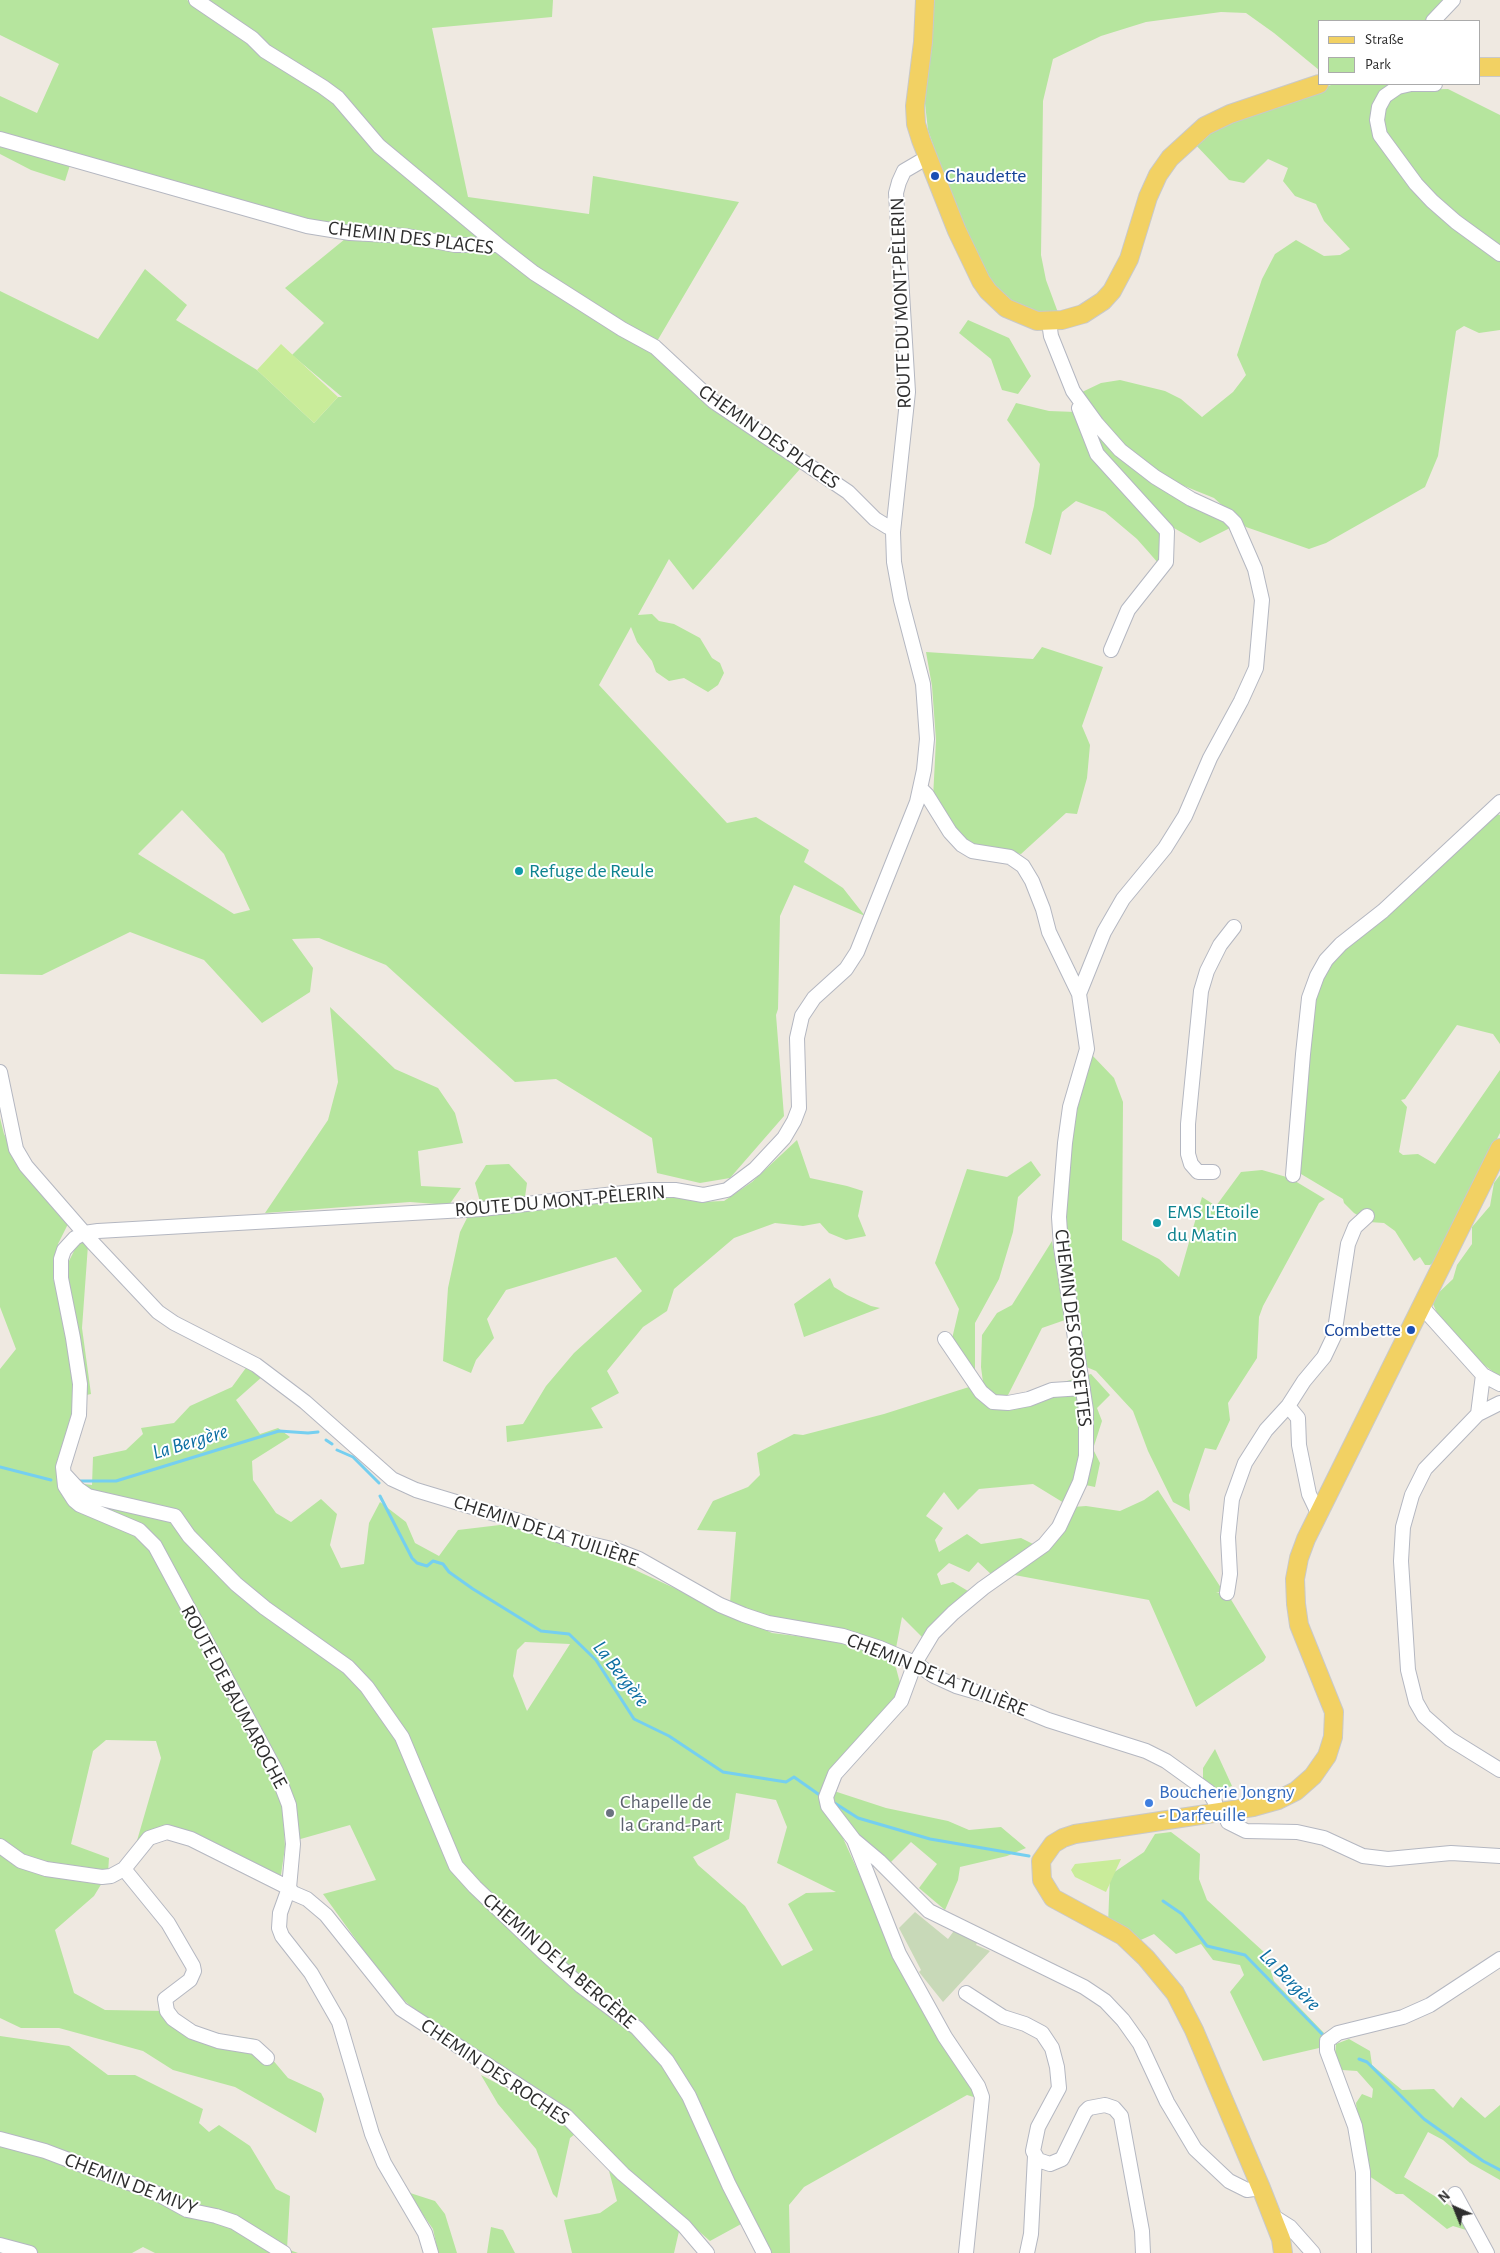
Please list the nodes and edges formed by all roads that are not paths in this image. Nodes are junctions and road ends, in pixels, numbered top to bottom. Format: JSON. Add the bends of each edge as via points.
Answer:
{"nodes":[{"id":1,"x":196,"y":0,"type":"edge"},
{"id":2,"x":925,"y":0,"type":"edge"},
{"id":3,"x":1453,"y":0,"type":"edge"},
{"id":4,"x":1434,"y":20,"type":"edge"},
{"id":5,"x":1500,"y":67,"type":"edge"},
{"id":6,"x":1480,"y":68,"type":"edge"},
{"id":7,"x":1318,"y":84,"type":"edge"},
{"id":8,"x":1420,"y":85,"type":"edge"},
{"id":9,"x":0,"y":139,"type":"edge"},
{"id":10,"x":928,"y":157,"type":"junction"},
{"id":11,"x":498,"y":245,"type":"junction"},
{"id":12,"x":1500,"y":254,"type":"edge"},
{"id":13,"x":1049,"y":322,"type":"junction"},
{"id":14,"x":1073,"y":391,"type":"junction"},
{"id":15,"x":893,"y":528,"type":"junction"},
{"id":16,"x":1111,"y":650,"type":"dead end"},
{"id":17,"x":921,"y":789,"type":"junction"},
{"id":18,"x":1500,"y":802,"type":"edge"},
{"id":19,"x":1234,"y":926,"type":"dead end"},
{"id":20,"x":1079,"y":994,"type":"junction"},
{"id":21,"x":0,"y":1072,"type":"edge"},
{"id":22,"x":1500,"y":1148,"type":"edge"},
{"id":23,"x":1213,"y":1172,"type":"dead end"},
{"id":24,"x":1293,"y":1176,"type":"dead end"},
{"id":25,"x":1367,"y":1216,"type":"dead end"},
{"id":26,"x":84,"y":1233,"type":"junction"},
{"id":27,"x":1422,"y":1307,"type":"junction"},
{"id":28,"x":946,"y":1339,"type":"dead end"},
{"id":29,"x":1483,"y":1375,"type":"junction"},
{"id":30,"x":1500,"y":1384,"type":"edge"},
{"id":31,"x":1083,"y":1388,"type":"junction"},
{"id":32,"x":1500,"y":1403,"type":"edge"},
{"id":33,"x":1288,"y":1406,"type":"junction"},
{"id":34,"x":1478,"y":1414,"type":"junction"},
{"id":35,"x":64,"y":1472,"type":"junction"},
{"id":36,"x":1319,"y":1515,"type":"junction"},
{"id":37,"x":1227,"y":1593,"type":"dead end"},
{"id":38,"x":915,"y":1664,"type":"junction"},
{"id":39,"x":1500,"y":1770,"type":"edge"},
{"id":40,"x":1220,"y":1812,"type":"junction"},
{"id":41,"x":854,"y":1840,"type":"junction"},
{"id":42,"x":0,"y":1846,"type":"edge"},
{"id":43,"x":1500,"y":1856,"type":"edge"},
{"id":44,"x":124,"y":1869,"type":"junction"},
{"id":45,"x":289,"y":1888,"type":"junction"},
{"id":46,"x":1500,"y":1959,"type":"edge"},
{"id":47,"x":966,"y":1993,"type":"dead end"},
{"id":48,"x":267,"y":2058,"type":"dead end"},
{"id":49,"x":0,"y":2138,"type":"edge"},
{"id":50,"x":1035,"y":2156,"type":"junction"},
{"id":51,"x":1261,"y":2188,"type":"junction"},
{"id":52,"x":1455,"y":2194,"type":"dead end"},
{"id":53,"x":1271,"y":2215,"type":"junction"},
{"id":54,"x":0,"y":2245,"type":"edge"},
{"id":55,"x":30,"y":2253,"type":"edge"},
{"id":56,"x":284,"y":2253,"type":"edge"},
{"id":57,"x":431,"y":2253,"type":"edge"},
{"id":58,"x":707,"y":2253,"type":"edge"},
{"id":59,"x":764,"y":2253,"type":"edge"},
{"id":60,"x":966,"y":2253,"type":"edge"},
{"id":61,"x":1027,"y":2253,"type":"edge"},
{"id":62,"x":1143,"y":2253,"type":"edge"},
{"id":63,"x":1283,"y":2253,"type":"edge"},
{"id":64,"x":1313,"y":2253,"type":"edge"},
{"id":65,"x":1364,"y":2253,"type":"edge"},
{"id":66,"x":1486,"y":2253,"type":"edge"}],
"edges":[{"from":1,"to":11,"type":"street","via":[[252,38],[265,51],[338,98],[379,146]]},
{"from":2,"to":10,"type":"main road","via":[[915,106],[918,131]]},
{"from":3,"to":4,"type":"street"},
{"from":5,"to":6,"type":"main road"},
{"from":7,"to":13,"type":"main road","via":[[1230,114],[1205,126],[1186,142],[1158,175],[1129,259],[1112,291],[1083,314]]},
{"from":8,"to":12,"type":"street","via":[[1405,86],[1386,96],[1376,120],[1380,135],[1432,201]]},
{"from":9,"to":11,"type":"street","name":"CHEMIN DES PLACES","via":[[307,226],[455,244]]},
{"from":10,"to":13,"type":"main road","via":[[968,255],[988,291],[1016,314]]},
{"from":10,"to":15,"type":"street","name":"ROUTE DU MONT-PÈLERIN","via":[[904,170],[896,192],[908,386]]},
{"from":11,"to":15,"type":"street","name":"CHEMIN DES PLACES","via":[[542,278],[654,347],[713,401],[848,492],[876,519]]},
{"from":13,"to":14,"type":"street","via":[[1051,336]]},
{"from":14,"to":16,"type":"street","via":[[1097,454],[1167,531],[1166,562],[1128,610]]},
{"from":14,"to":20,"type":"street","via":[[1120,450],[1155,477],[1228,516],[1235,523],[1255,569],[1262,600],[1256,668],[1241,701],[1210,758],[1185,816],[1165,848],[1123,899],[1104,932]]},
{"from":15,"to":17,"type":"street","name":"ROUTE DU MONT-PÈLERIN","via":[[899,594],[920,664],[925,697],[927,751]]},
{"from":17,"to":20,"type":"street","via":[[962,844],[972,850],[1010,857],[1023,866],[1032,881],[1049,932]]},
{"from":17,"to":26,"type":"street","name":"ROUTE DU MONT-PÈLERIN","via":[[892,870],[857,952],[846,969],[814,998],[802,1016],[797,1038],[800,1098],[794,1121],[784,1138],[755,1169],[727,1190],[703,1195],[650,1190],[482,1209]]},
{"from":18,"to":24,"type":"street","via":[[1383,912],[1341,944],[1317,976],[1309,998],[1302,1054]]},
{"from":19,"to":23,"type":"street","via":[[1206,971],[1201,991],[1188,1124],[1191,1164],[1198,1172]]},
{"from":20,"to":31,"type":"street","name":"CHEMIN DES CROSETTES","via":[[1087,1049],[1070,1107],[1059,1216]]},
{"from":21,"to":26,"type":"street","name":"CHEMIN DE LA TUILIÈRE","via":[[11,1132],[21,1158]]},
{"from":22,"to":27,"type":"main road"},
{"from":25,"to":33,"type":"street","via":[[1355,1227],[1348,1244],[1334,1336],[1324,1357]]},
{"from":26,"to":35,"type":"street","name":"ROUTE DE BAUMAROCHE","via":[[64,1250],[60,1268],[80,1384],[78,1415]]},
{"from":26,"to":38,"type":"street","name":"CHEMIN DE LA TUILIÈRE","via":[[158,1312],[256,1365],[305,1402],[392,1479],[416,1490],[569,1539],[616,1550],[744,1615],[768,1623],[843,1636]]},
{"from":27,"to":29,"type":"street"},
{"from":27,"to":36,"type":"main road"},
{"from":28,"to":31,"type":"street","via":[[981,1392],[993,1402],[1008,1404],[1052,1390]]},
{"from":29,"to":30,"type":"street"},
{"from":29,"to":34,"type":"street"},
{"from":31,"to":38,"type":"street","name":"CHEMIN DES CROSETTES","via":[[1086,1456],[1080,1482],[1059,1527],[1038,1549],[953,1613],[933,1633]]},
{"from":32,"to":34,"type":"street"},
{"from":33,"to":36,"type":"street","via":[[1298,1418],[1299,1445],[1308,1494]]},
{"from":33,"to":37,"type":"street","via":[[1266,1430],[1244,1463],[1232,1499]]},
{"from":34,"to":39,"type":"street","via":[[1425,1469],[1412,1495],[1403,1527],[1401,1561],[1407,1660],[1416,1702],[1424,1716],[1450,1739]]},
{"from":35,"to":45,"type":"street","name":"ROUTE DE BAUMAROCHE","via":[[65,1486],[80,1505],[139,1530],[154,1546],[283,1787],[291,1816],[293,1844]]},
{"from":35,"to":59,"type":"street","name":"CHEMIN DE LA BERGÈRE","via":[[88,1496],[175,1516],[236,1584],[348,1667],[367,1687],[402,1737],[456,1866],[581,1986],[637,2028],[667,2061],[689,2096],[728,2185]]},
{"from":36,"to":40,"type":"main road","via":[[1299,1558],[1296,1604],[1299,1626],[1334,1712],[1333,1737],[1327,1756],[1313,1776],[1296,1791],[1253,1807]]},
{"from":38,"to":40,"type":"street","name":"CHEMIN DE LA TUILIÈRE","via":[[956,1686],[1146,1751],[1166,1761],[1209,1792]]},
{"from":38,"to":41,"type":"street","name":"CHEMIN DES CROSETTES","via":[[901,1701],[835,1774],[829,1786],[828,1806]]},
{"from":40,"to":43,"type":"street","name":"CHEMIN DE LA TUILIÈRE","via":[[1228,1822],[1246,1831],[1306,1834],[1324,1838],[1363,1856],[1388,1859],[1451,1854]]},
{"from":40,"to":51,"type":"main road","via":[[1107,1828],[1062,1838],[1053,1844],[1041,1861],[1041,1873],[1053,1898],[1122,1936],[1146,1958],[1175,1993]]},
{"from":41,"to":51,"type":"street","name":"CHEMIN DES CROSETTES","via":[[930,1911],[1084,1987],[1105,2001],[1140,2044],[1167,2102],[1195,2149],[1229,2181],[1247,2190]]},
{"from":41,"to":60,"type":"street","via":[[899,1954],[945,2037],[978,2086],[982,2098]]},
{"from":42,"to":44,"type":"street","via":[[21,1861],[46,1870],[102,1877]]},
{"from":44,"to":45,"type":"street","name":"CHEMIN DES ROCHES","via":[[149,1838],[167,1832],[192,1839]]},
{"from":44,"to":48,"type":"street","via":[[168,1923],[193,1966],[190,1980],[165,1999],[167,2011],[173,2019],[192,2032],[218,2041],[255,2047]]},
{"from":45,"to":57,"type":"street","name":"ROUTE DE BAUMAROCHE","via":[[278,1928],[312,1973],[339,2022],[372,2134],[391,2178],[420,2223]]},
{"from":45,"to":58,"type":"street","name":"CHEMIN DES ROCHES","via":[[326,1915],[401,2009],[566,2116],[623,2174],[684,2226]]},
{"from":46,"to":65,"type":"street","via":[[1430,2005],[1403,2017],[1338,2033],[1327,2041],[1327,2051],[1355,2126],[1363,2172]]},
{"from":47,"to":50,"type":"street","via":[[1003,2017],[1042,2033],[1052,2048],[1058,2067],[1059,2088],[1038,2127]]},
{"from":49,"to":56,"type":"street","name":"CHEMIN DE MIVY","via":[[140,2187],[187,2210],[234,2222]]},
{"from":50,"to":61,"type":"street"},
{"from":50,"to":62,"type":"street","via":[[1046,2164],[1059,2162],[1084,2112],[1099,2104],[1114,2108],[1122,2120]]},
{"from":51,"to":53,"type":"main road"},
{"from":52,"to":66,"type":"street"},
{"from":53,"to":63,"type":"main road","via":[[1281,2238]]},
{"from":53,"to":64,"type":"street","via":[[1290,2227]]},
{"from":54,"to":55,"type":"street"}]}
